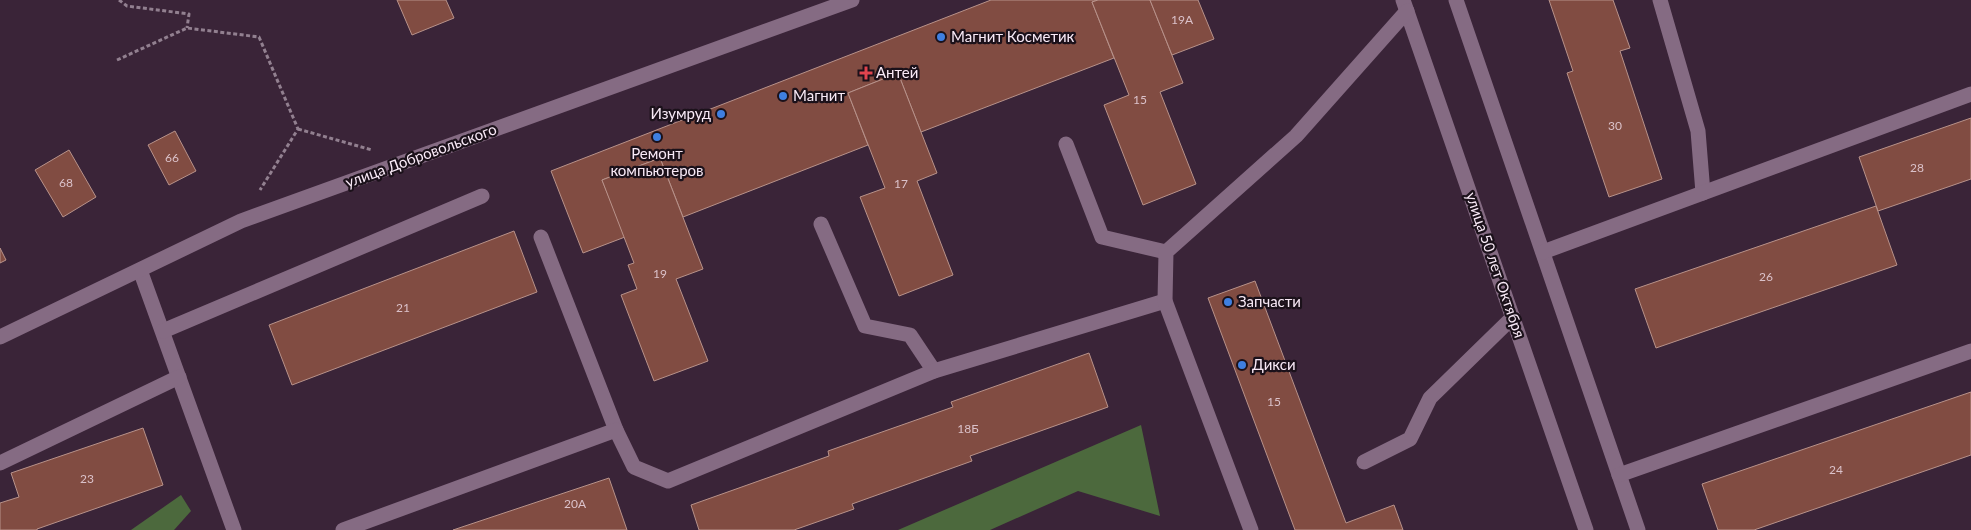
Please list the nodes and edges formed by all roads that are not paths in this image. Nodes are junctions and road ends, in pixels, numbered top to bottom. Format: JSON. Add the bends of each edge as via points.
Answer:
{"nodes":[{"id":1,"x":852,"y":0,"type":"edge"},
{"id":2,"x":1456,"y":0,"type":"edge"},
{"id":3,"x":1660,"y":0,"type":"edge"},
{"id":4,"x":1405,"y":6,"type":"edge"},
{"id":5,"x":1971,"y":94,"type":"edge"},
{"id":6,"x":1066,"y":144,"type":"dead end"},
{"id":7,"x":1703,"y":193,"type":"junction"},
{"id":8,"x":482,"y":196,"type":"dead end"},
{"id":9,"x":820,"y":224,"type":"dead end"},
{"id":10,"x":541,"y":237,"type":"dead end"},
{"id":11,"x":1166,"y":252,"type":"junction"},
{"id":12,"x":1543,"y":252,"type":"junction"},
{"id":13,"x":140,"y":270,"type":"junction"},
{"id":14,"x":1165,"y":301,"type":"junction"},
{"id":15,"x":1513,"y":317,"type":"junction"},
{"id":16,"x":163,"y":330,"type":"junction"},
{"id":17,"x":0,"y":337,"type":"edge"},
{"id":18,"x":1971,"y":350,"type":"edge"},
{"id":19,"x":934,"y":371,"type":"junction"},
{"id":20,"x":179,"y":377,"type":"junction"},
{"id":21,"x":616,"y":430,"type":"junction"},
{"id":22,"x":1364,"y":462,"type":"dead end"},
{"id":23,"x":0,"y":463,"type":"edge"},
{"id":24,"x":1619,"y":475,"type":"junction"},
{"id":25,"x":234,"y":530,"type":"edge"},
{"id":26,"x":343,"y":530,"type":"edge"},
{"id":27,"x":1251,"y":530,"type":"edge"},
{"id":28,"x":1586,"y":530,"type":"edge"},
{"id":29,"x":1638,"y":530,"type":"edge"}],
"edges":[{"from":1,"to":13,"type":"street","name":"улица Добровольского","via":[[241,221]]},
{"from":2,"to":12,"type":"street"},
{"from":3,"to":7,"type":"street","via":[[1698,131]]},
{"from":4,"to":11,"type":"street","via":[[1296,136]]},
{"from":4,"to":15,"type":"street","name":"улица 50 лет Октября"},
{"from":5,"to":7,"type":"street"},
{"from":6,"to":11,"type":"street","via":[[1102,237]]},
{"from":7,"to":12,"type":"street"},
{"from":8,"to":16,"type":"street"},
{"from":9,"to":19,"type":"street","via":[[865,326],[910,335]]},
{"from":10,"to":21,"type":"street"},
{"from":11,"to":14,"type":"street"},
{"from":12,"to":24,"type":"street"},
{"from":13,"to":16,"type":"street"},
{"from":13,"to":17,"type":"street","name":"улица Добровольского"},
{"from":14,"to":19,"type":"street"},
{"from":14,"to":27,"type":"street"},
{"from":15,"to":22,"type":"street","via":[[1430,398],[1410,439]]},
{"from":15,"to":28,"type":"street","name":"улица 50 лет Октября"},
{"from":16,"to":20,"type":"street"},
{"from":18,"to":24,"type":"street"},
{"from":19,"to":21,"type":"street","via":[[668,481],[634,467]]},
{"from":20,"to":23,"type":"street"},
{"from":20,"to":25,"type":"street"},
{"from":21,"to":26,"type":"street"},
{"from":24,"to":29,"type":"street"}]}
